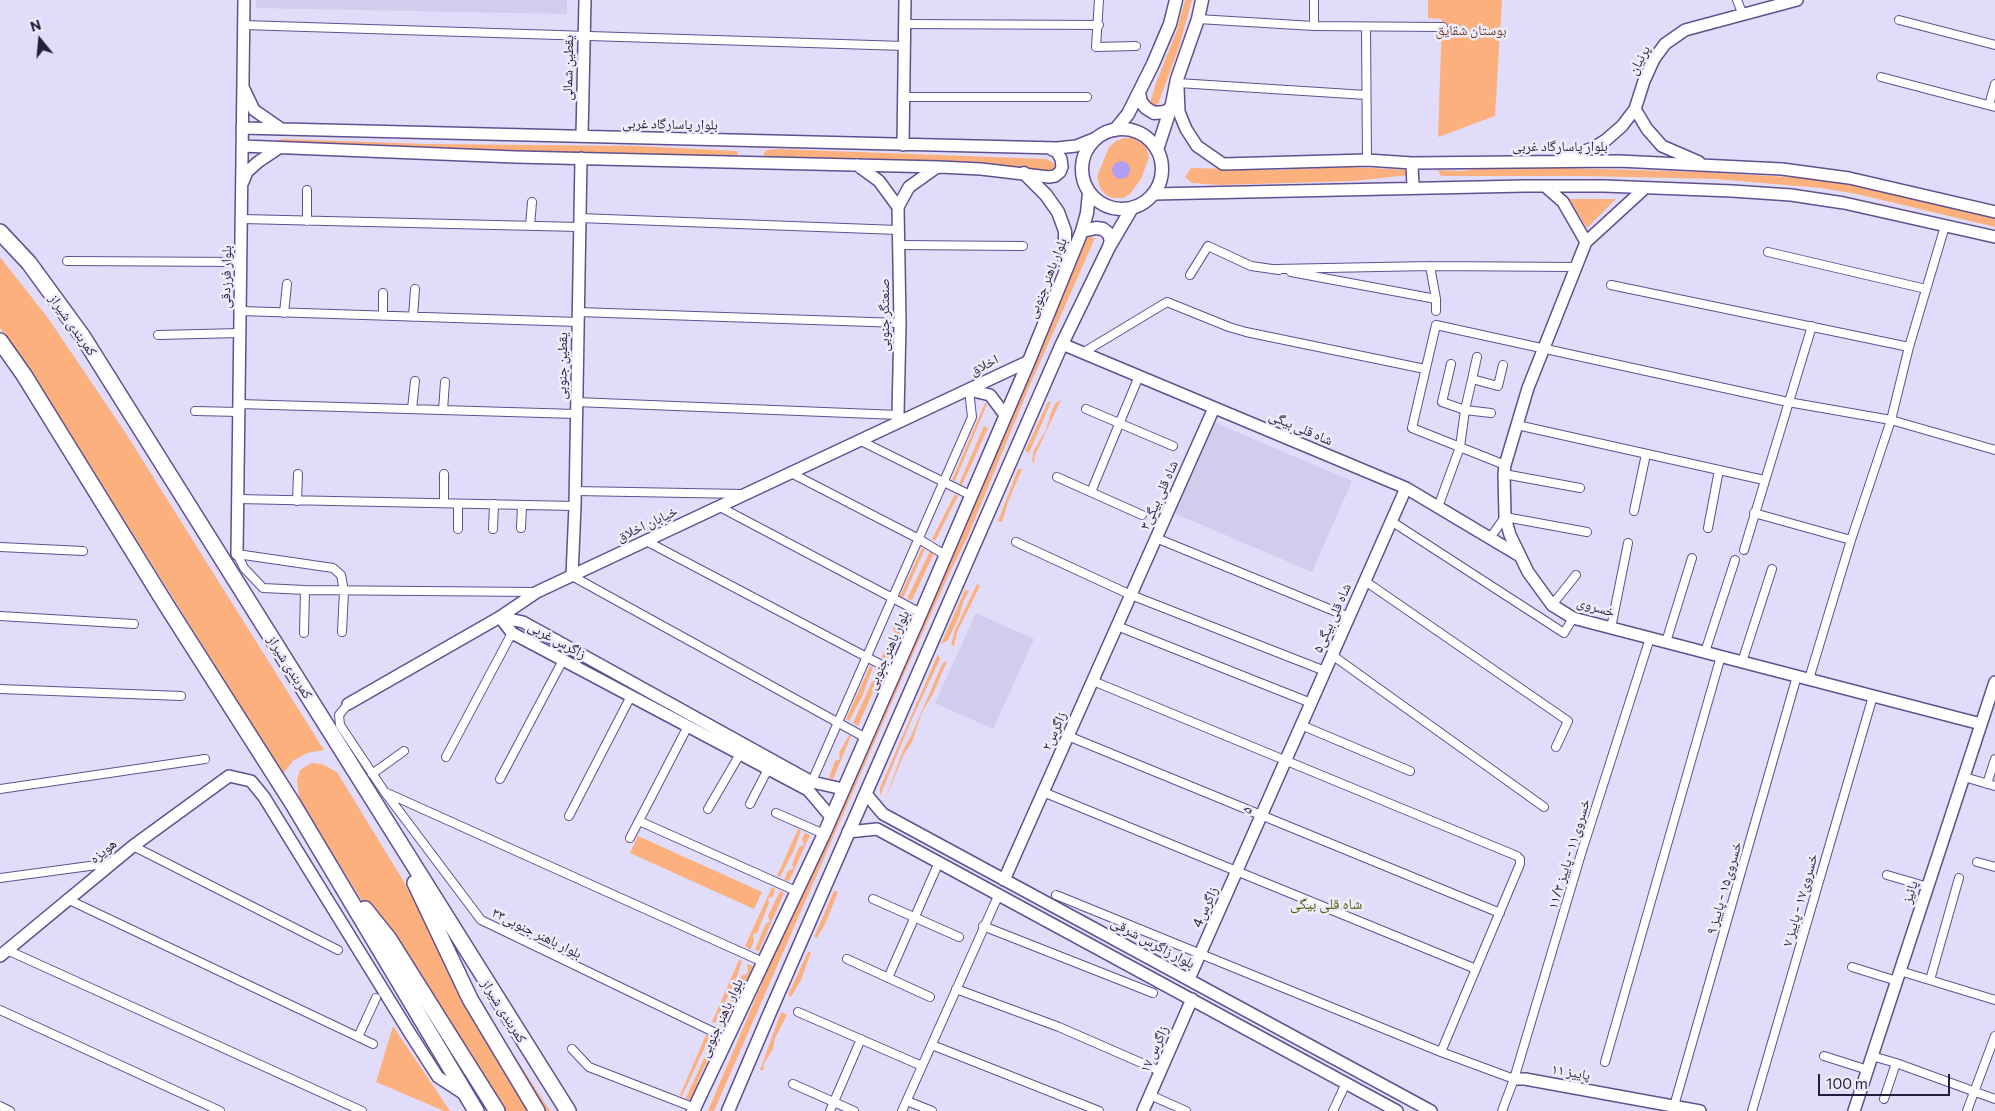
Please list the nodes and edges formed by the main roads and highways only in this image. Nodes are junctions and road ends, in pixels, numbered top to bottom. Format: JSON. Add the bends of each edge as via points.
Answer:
{"nodes":[{"id":1,"x":1176,"y":0,"type":"edge"},
{"id":2,"x":1202,"y":0,"type":"edge"},
{"id":3,"x":1139,"y":93,"type":"junction"},
{"id":4,"x":1170,"y":108,"type":"junction"},
{"id":5,"x":1115,"y":130,"type":"junction"},
{"id":6,"x":1157,"y":150,"type":"junction"},
{"id":7,"x":1024,"y":174,"type":"road end"},
{"id":8,"x":1089,"y":193,"type":"junction"},
{"id":9,"x":1132,"y":208,"type":"junction"},
{"id":10,"x":1082,"y":231,"type":"junction"},
{"id":11,"x":0,"y":232,"type":"edge"},
{"id":12,"x":1109,"y":247,"type":"junction"},
{"id":13,"x":1065,"y":273,"type":"junction"},
{"id":14,"x":0,"y":341,"type":"edge"},
{"id":15,"x":396,"y":839,"type":"junction"},
{"id":16,"x":324,"y":856,"type":"junction"},
{"id":17,"x":773,"y":941,"type":"junction"},
{"id":18,"x":797,"y":950,"type":"junction"},
{"id":19,"x":697,"y":1110,"type":"edge"},
{"id":20,"x":476,"y":1111,"type":"edge"},
{"id":21,"x":497,"y":1111,"type":"edge"},
{"id":22,"x":537,"y":1111,"type":"edge"},
{"id":23,"x":568,"y":1111,"type":"edge"},
{"id":24,"x":720,"y":1111,"type":"edge"},
{"id":25,"x":728,"y":1111,"type":"edge"}],
"edges":[{"from":1,"to":3,"type":"main road","via":[[1170,24]]},
{"from":2,"to":4,"type":"main road"},
{"from":3,"to":4,"type":"main road","via":[[1141,102],[1154,113]]},
{"from":3,"to":5,"type":"main road"},
{"from":4,"to":6,"type":"main road"},
{"from":5,"to":6,"type":"main road","via":[[1144,135]]},
{"from":5,"to":8,"type":"main road","via":[[1096,138],[1084,156],[1082,178]]},
{"from":6,"to":9,"type":"main road","via":[[1162,172],[1159,184],[1153,194]]},
{"from":7,"to":13,"type":"main road","via":[[1059,213],[1065,231]]},
{"from":8,"to":9,"type":"main road","via":[[1109,207]]},
{"from":8,"to":10,"type":"main road","name":"بلوار باهنر جنوبی"},
{"from":9,"to":12,"type":"main road"},
{"from":10,"to":12,"type":"main road","via":[[1103,229],[1108,233]]},
{"from":10,"to":13,"type":"main road","name":"بلوار باهنر جنوبی"},
{"from":11,"to":15,"type":"highway","name":"کمربندی شیراز","via":[[29,263],[83,337]]},
{"from":12,"to":18,"type":"main road","via":[[1062,344]]},
{"from":13,"to":17,"type":"main road","name":"بلوار باهنر جنوبی","via":[[921,613]]},
{"from":14,"to":16,"type":"highway"},
{"from":15,"to":22,"type":"highway","via":[[470,999]]},
{"from":15,"to":23,"type":"highway","name":"کمربندی شیراز"},
{"from":16,"to":20,"type":"highway"},
{"from":16,"to":21,"type":"highway","via":[[388,939]]},
{"from":17,"to":19,"type":"main road","name":"بلوار باهنر جنوبی"},
{"from":17,"to":19,"type":"main road","via":[[738,1033]]},
{"from":18,"to":24,"type":"main road","via":[[771,996]]},
{"from":18,"to":25,"type":"main road"}]}
